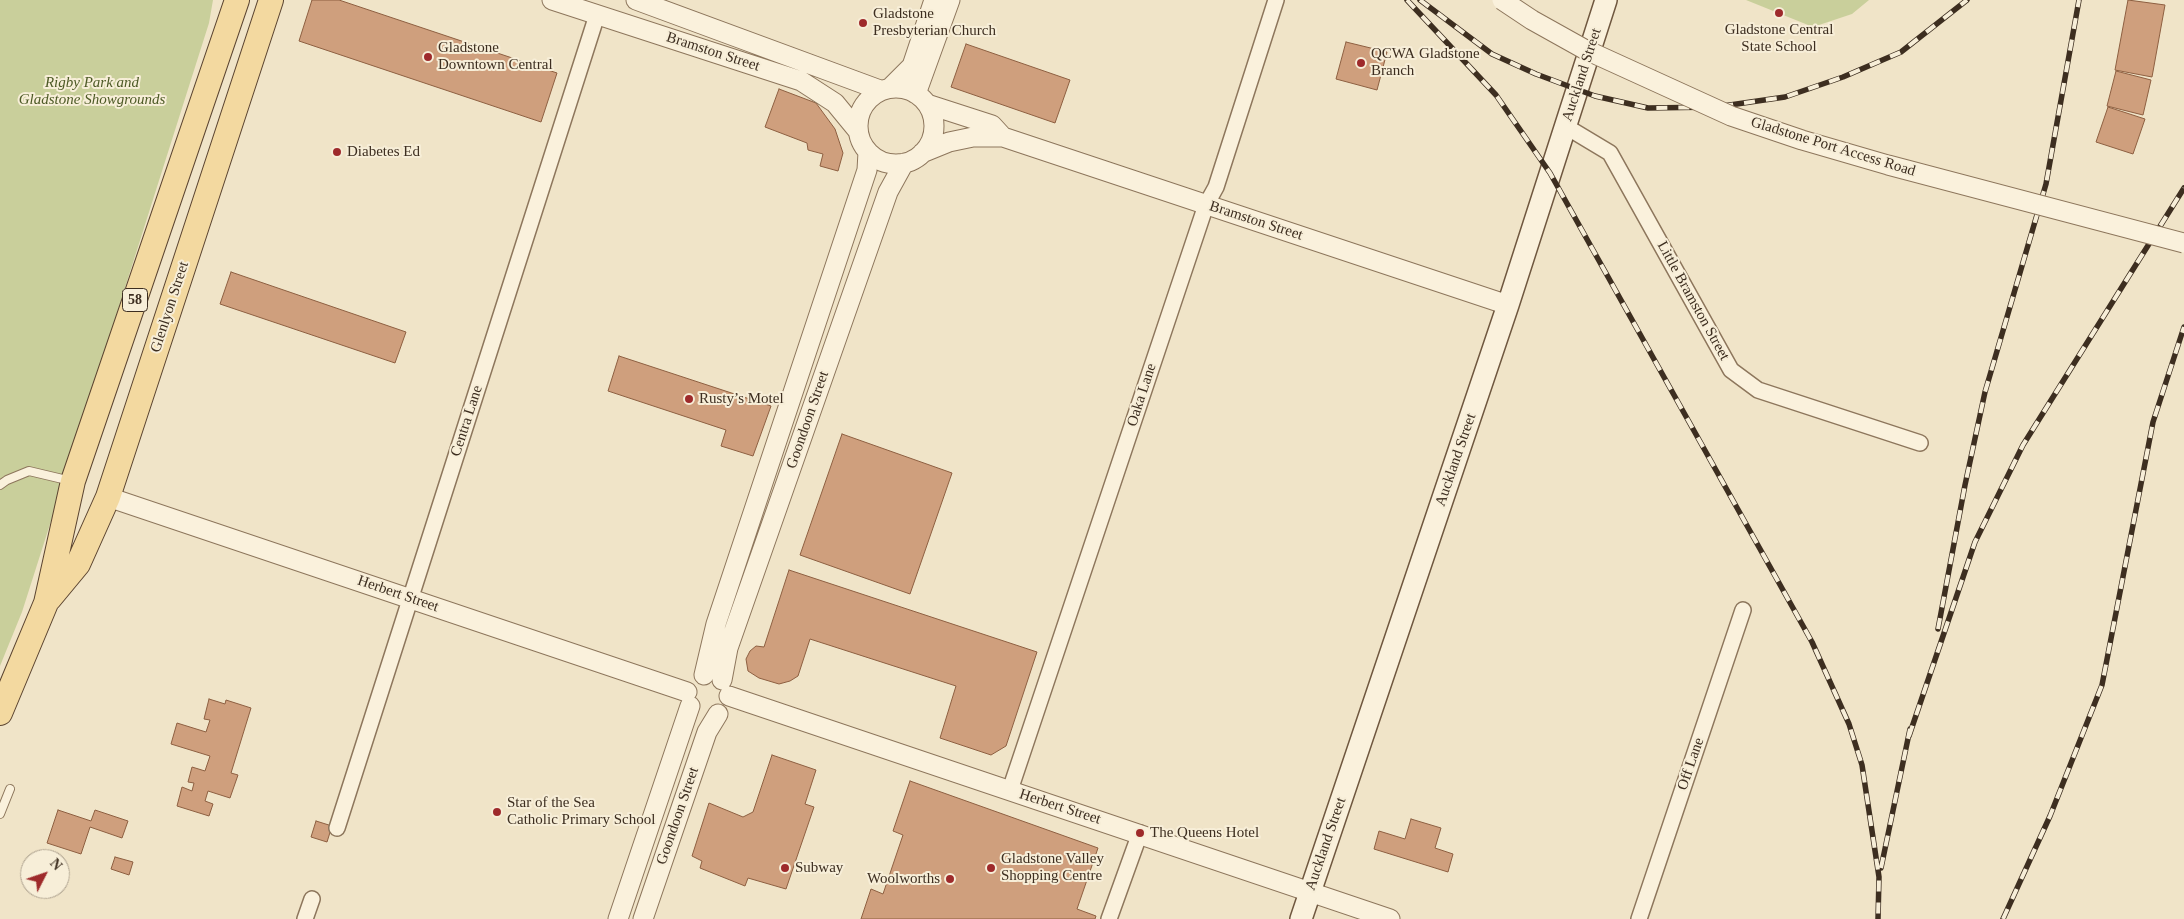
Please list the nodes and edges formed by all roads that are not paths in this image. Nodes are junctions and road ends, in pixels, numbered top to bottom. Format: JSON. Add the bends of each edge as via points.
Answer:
{"nodes":[{"id":1,"x":271,"y":0,"type":"edge"},
{"id":2,"x":552,"y":0,"type":"edge"},
{"id":3,"x":636,"y":0,"type":"edge"},
{"id":4,"x":934,"y":0,"type":"edge"},
{"id":5,"x":950,"y":0,"type":"edge"},
{"id":6,"x":1276,"y":0,"type":"edge"},
{"id":7,"x":1502,"y":0,"type":"edge"},
{"id":8,"x":1606,"y":0,"type":"edge"},
{"id":9,"x":233,"y":5,"type":"edge"},
{"id":10,"x":597,"y":15,"type":"junction"},
{"id":11,"x":886,"y":89,"type":"junction"},
{"id":12,"x":922,"y":99,"type":"junction"},
{"id":13,"x":1565,"y":126,"type":"junction"},
{"id":14,"x":858,"y":131,"type":"junction"},
{"id":15,"x":1003,"y":138,"type":"junction"},
{"id":16,"x":868,"y":152,"type":"junction"},
{"id":17,"x":922,"y":153,"type":"junction"},
{"id":18,"x":904,"y":163,"type":"junction"},
{"id":19,"x":1206,"y":205,"type":"junction"},
{"id":20,"x":2184,"y":243,"type":"edge"},
{"id":21,"x":1508,"y":305,"type":"junction"},
{"id":22,"x":1920,"y":442,"type":"dead end"},
{"id":23,"x":73,"y":481,"type":"junction"},
{"id":24,"x":0,"y":485,"type":"edge"},
{"id":25,"x":108,"y":497,"type":"junction"},
{"id":26,"x":410,"y":598,"type":"junction"},
{"id":27,"x":46,"y":603,"type":"junction"},
{"id":28,"x":1743,"y":610,"type":"dead end"},
{"id":29,"x":718,"y":684,"type":"junction"},
{"id":30,"x":689,"y":699,"type":"junction"},
{"id":31,"x":0,"y":713,"type":"edge"},
{"id":32,"x":718,"y":714,"type":"junction"},
{"id":33,"x":10,"y":789,"type":"dead end"},
{"id":34,"x":1010,"y":790,"type":"junction"},
{"id":35,"x":0,"y":814,"type":"edge"},
{"id":36,"x":337,"y":828,"type":"dead end"},
{"id":37,"x":1140,"y":833,"type":"junction"},
{"id":38,"x":1309,"y":893,"type":"junction"},
{"id":39,"x":312,"y":899,"type":"dead end"},
{"id":40,"x":305,"y":919,"type":"edge"},
{"id":41,"x":618,"y":919,"type":"edge"},
{"id":42,"x":643,"y":919,"type":"edge"},
{"id":43,"x":1109,"y":919,"type":"edge"},
{"id":44,"x":1301,"y":919,"type":"edge"},
{"id":45,"x":1390,"y":919,"type":"edge"},
{"id":46,"x":1639,"y":919,"type":"edge"}],
"edges":[{"from":1,"to":25,"type":"main road","name":"Glenlyon Street","number":"58"},
{"from":2,"to":10,"type":"street","name":"Bramston Street"},
{"from":3,"to":11,"type":"street","name":"Bramston Street"},
{"from":4,"to":11,"type":"street","via":[[912,66]]},
{"from":5,"to":12,"type":"street"},
{"from":6,"to":19,"type":"street","name":"Oaka Lane","via":[[1216,187]]},
{"from":7,"to":20,"type":"street","name":"Gladstone Port Access Road","bridge":true,"via":[[1584,49],[1731,116],[1888,165]]},
{"from":8,"to":13,"type":"main road","name":"Auckland Street"},
{"from":9,"to":23,"type":"main road","name":"Glenlyon Street","number":"58"},
{"from":10,"to":14,"type":"street","name":"Bramston Street","via":[[801,81],[835,103]]},
{"from":10,"to":26,"type":"street","name":"Centra Lane"},
{"from":11,"to":12,"type":"street","via":[[905,88]]},
{"from":11,"to":14,"type":"street","via":[[872,95],[860,111]]},
{"from":12,"to":15,"type":"street","name":"Bramston Street","via":[[992,125]]},
{"from":12,"to":17,"type":"street","via":[[934,125],[929,145]]},
{"from":13,"to":21,"type":"main road","name":"Auckland Street"},
{"from":13,"to":22,"type":"street","name":"Little Bramston Street","via":[[1610,153],[1731,370],[1758,390]]},
{"from":14,"to":16,"type":"street"},
{"from":15,"to":17,"type":"street","name":"Bramston Street","via":[[949,142]]},
{"from":15,"to":19,"type":"street","name":"Bramston Street"},
{"from":16,"to":18,"type":"street","via":[[891,164]]},
{"from":16,"to":29,"type":"street","name":"Goondoon Street","via":[[867,170],[716,624]]},
{"from":17,"to":18,"type":"street"},
{"from":18,"to":29,"type":"street","name":"Goondoon Street","via":[[888,192]]},
{"from":19,"to":21,"type":"street","name":"Bramston Street"},
{"from":19,"to":34,"type":"street","name":"Oaka Lane"},
{"from":21,"to":38,"type":"main road","name":"Auckland Street"},
{"from":23,"to":24,"type":"lane","via":[[30,471]]},
{"from":23,"to":27,"type":"main road","name":"Glenlyon Street","number":"58"},
{"from":25,"to":26,"type":"street","name":"Herbert Street"},
{"from":25,"to":27,"type":"main road","name":"Glenlyon Street","number":"58","via":[[78,564]]},
{"from":26,"to":30,"type":"street","name":"Herbert Street"},
{"from":26,"to":36,"type":"street","name":"Centra Lane"},
{"from":27,"to":31,"type":"main road","name":"Glenlyon Street","number":"58"},
{"from":28,"to":46,"type":"street","name":"Off Lane"},
{"from":29,"to":30,"type":"street","via":[[693,681]]},
{"from":29,"to":32,"type":"street","via":[[728,704]]},
{"from":29,"to":34,"type":"street","name":"Herbert Street"},
{"from":30,"to":32,"type":"street","via":[[702,716]]},
{"from":30,"to":41,"type":"street","name":"Goondoon Street"},
{"from":32,"to":42,"type":"street","name":"Goondoon Street","via":[[707,732]]},
{"from":33,"to":35,"type":"lane"},
{"from":34,"to":37,"type":"street","name":"Herbert Street"},
{"from":37,"to":38,"type":"street","name":"Herbert Street"},
{"from":37,"to":43,"type":"street"},
{"from":38,"to":44,"type":"main road","name":"Auckland Street"},
{"from":38,"to":45,"type":"street","name":"Herbert Street"},
{"from":39,"to":40,"type":"street"}]}
